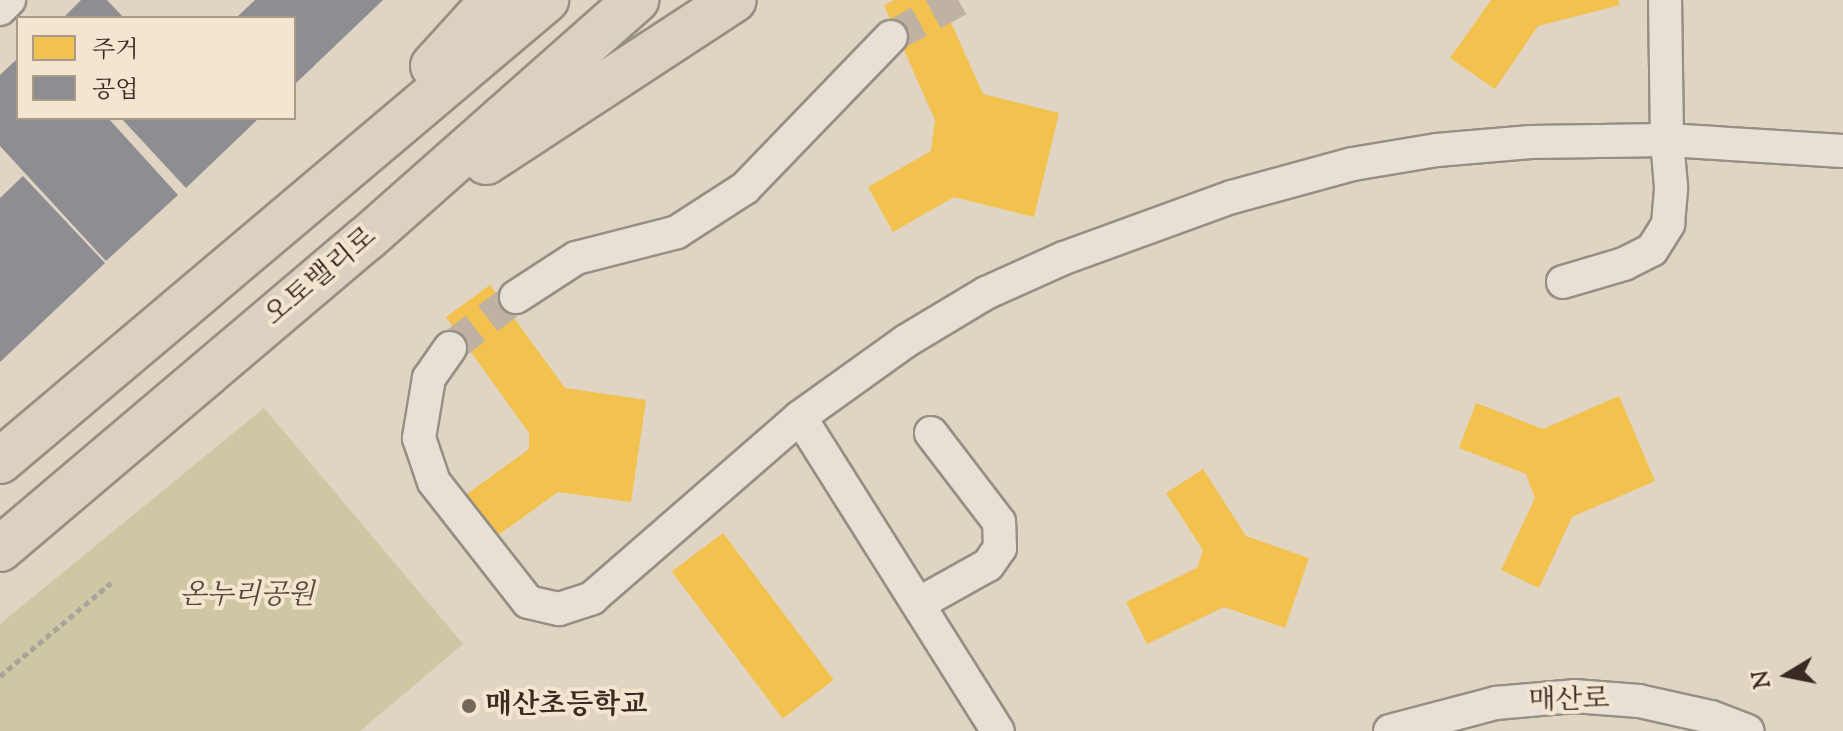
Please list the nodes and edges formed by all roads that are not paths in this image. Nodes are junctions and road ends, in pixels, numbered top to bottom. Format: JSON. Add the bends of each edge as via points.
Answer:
{"nodes":[{"id":1,"x":9,"y":0,"type":"edge"},
{"id":2,"x":493,"y":0,"type":"edge"},
{"id":3,"x":546,"y":0,"type":"edge"},
{"id":4,"x":636,"y":0,"type":"edge"},
{"id":5,"x":734,"y":0,"type":"edge"},
{"id":6,"x":1665,"y":0,"type":"edge"},
{"id":7,"x":0,"y":9,"type":"edge"},
{"id":8,"x":891,"y":37,"type":"tunnel mouth"},
{"id":9,"x":1667,"y":140,"type":"junction"},
{"id":10,"x":1843,"y":151,"type":"edge"},
{"id":11,"x":327,"y":186,"type":"junction"},
{"id":12,"x":366,"y":239,"type":"junction"},
{"id":13,"x":1563,"y":282,"type":"dead end"},
{"id":14,"x":516,"y":297,"type":"tunnel mouth"},
{"id":15,"x":450,"y":348,"type":"tunnel mouth"},
{"id":16,"x":800,"y":417,"type":"junction"},
{"id":17,"x":931,"y":433,"type":"dead end"},
{"id":18,"x":0,"y":461,"type":"edge"},
{"id":19,"x":0,"y":549,"type":"edge"},
{"id":20,"x":918,"y":604,"type":"junction"},
{"id":21,"x":998,"y":731,"type":"edge"},
{"id":22,"x":1390,"y":731,"type":"edge"},
{"id":23,"x":1747,"y":731,"type":"edge"}],
"edges":[{"from":1,"to":7,"type":"street"},
{"from":2,"to":11,"type":"highway"},
{"from":3,"to":11,"type":"highway"},
{"from":4,"to":12,"type":"highway","name":"오토밸리로"},
{"from":5,"to":12,"type":"highway"},
{"from":6,"to":9,"type":"street"},
{"from":8,"to":14,"type":"street","via":[[745,188],[677,232],[576,258]]},
{"from":9,"to":10,"type":"street"},
{"from":9,"to":13,"type":"street","via":[[1668,224],[1652,250]]},
{"from":9,"to":16,"type":"street","via":[[1437,150],[1353,164],[1232,197],[1064,258],[986,293],[906,341]]},
{"from":11,"to":18,"type":"highway"},
{"from":12,"to":19,"type":"highway","name":"오토밸리로"},
{"from":15,"to":16,"type":"street","via":[[429,378],[419,438],[434,482],[528,602],[559,609],[592,598]]},
{"from":16,"to":20,"type":"street"},
{"from":17,"to":20,"type":"street","via":[[999,522],[1000,548],[988,565]]},
{"from":20,"to":21,"type":"street"},
{"from":22,"to":23,"type":"street","name":"매산로","via":[[1496,703],[1574,696],[1639,701]]}]}
